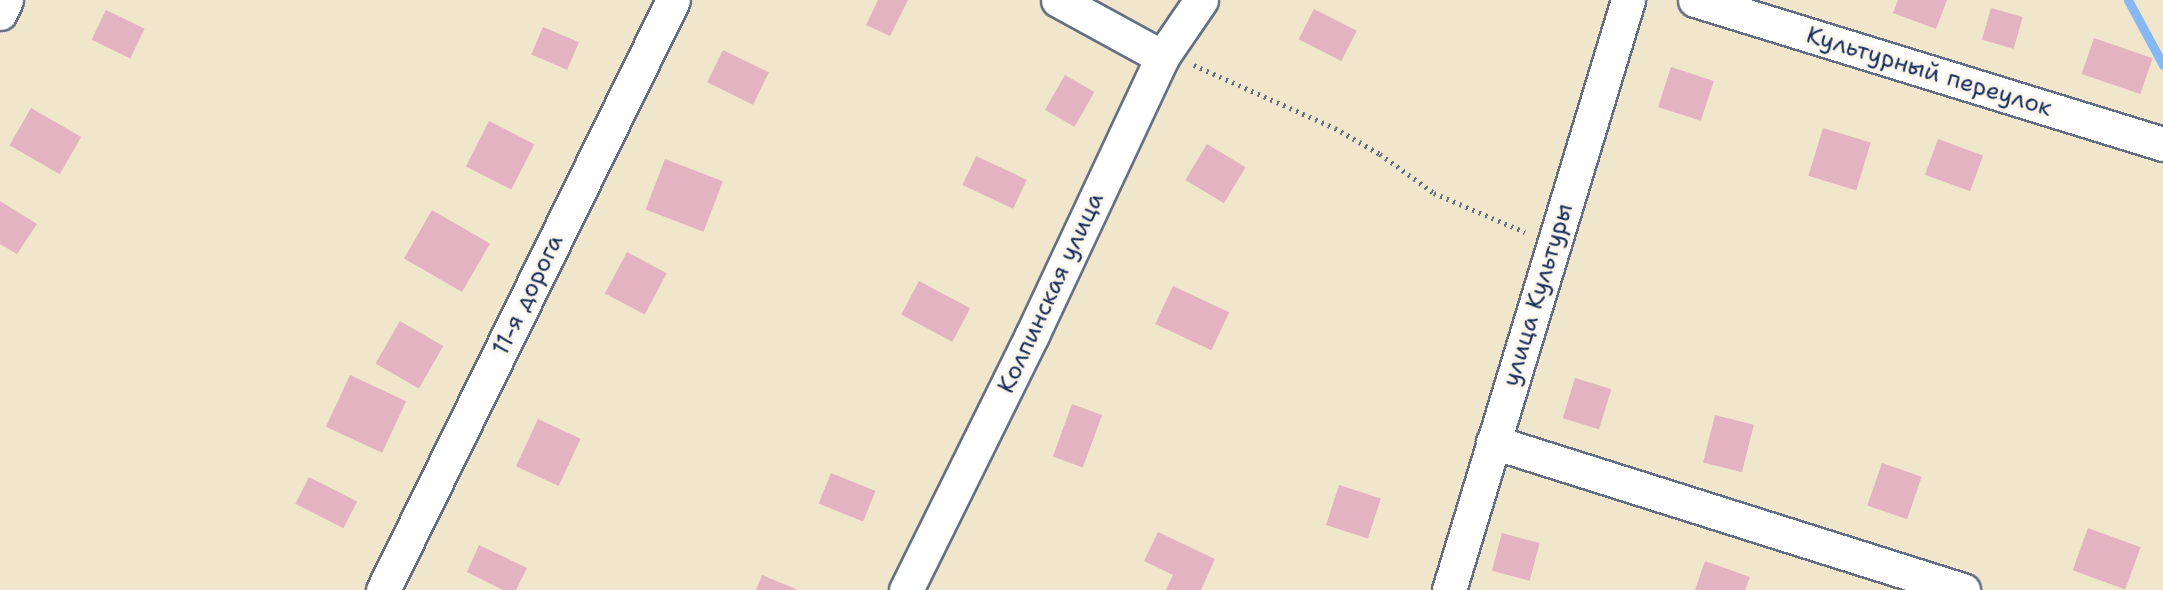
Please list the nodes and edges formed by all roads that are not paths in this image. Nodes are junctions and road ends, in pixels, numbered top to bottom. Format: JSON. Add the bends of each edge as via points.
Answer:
{"nodes":[{"id":1,"x":6,"y":0,"type":"edge"},
{"id":2,"x":673,"y":0,"type":"edge"},
{"id":3,"x":1058,"y":0,"type":"edge"},
{"id":4,"x":1200,"y":0,"type":"edge"},
{"id":5,"x":1628,"y":0,"type":"edge"},
{"id":6,"x":1695,"y":0,"type":"edge"},
{"id":7,"x":0,"y":13,"type":"edge"},
{"id":8,"x":1162,"y":57,"type":"junction"},
{"id":9,"x":2163,"y":144,"type":"edge"},
{"id":10,"x":1493,"y":442,"type":"junction"},
{"id":11,"x":383,"y":590,"type":"edge"},
{"id":12,"x":906,"y":590,"type":"edge"},
{"id":13,"x":1449,"y":590,"type":"edge"},
{"id":14,"x":1963,"y":590,"type":"edge"}],
"edges":[{"from":1,"to":7,"type":"street"},
{"from":2,"to":11,"type":"street","name":"11-я дорога"},
{"from":3,"to":8,"type":"street"},
{"from":4,"to":8,"type":"street","name":"Колпинская улица"},
{"from":5,"to":10,"type":"street","name":"улица Культуры"},
{"from":6,"to":9,"type":"street","name":"Культурный переулок"},
{"from":8,"to":12,"type":"street","name":"Колпинская улица"},
{"from":10,"to":13,"type":"street","name":"улица Культуры"},
{"from":10,"to":14,"type":"street"}]}
